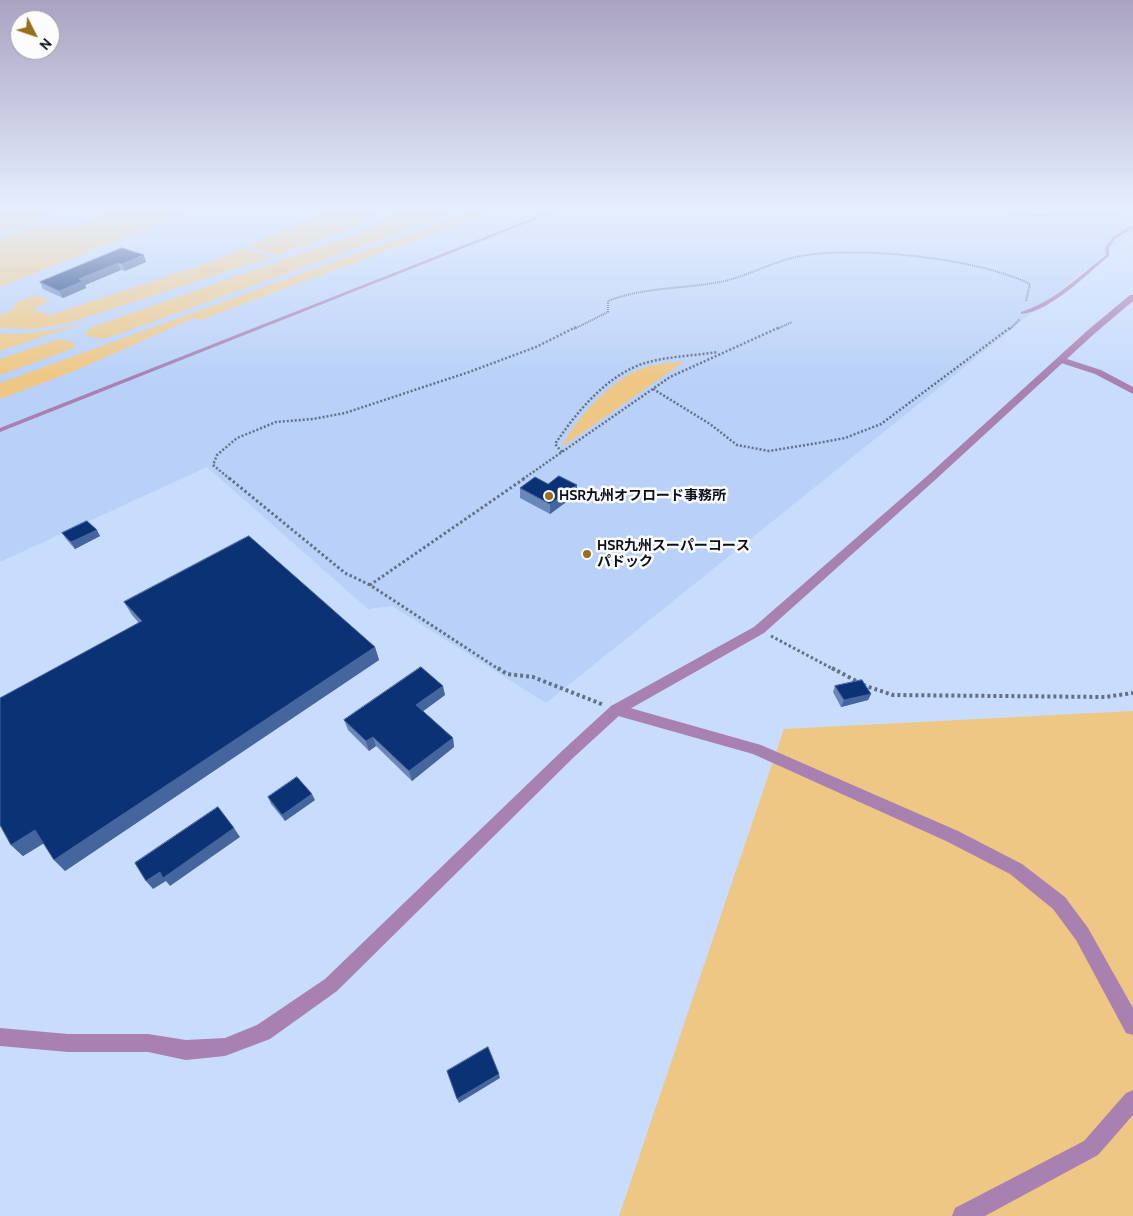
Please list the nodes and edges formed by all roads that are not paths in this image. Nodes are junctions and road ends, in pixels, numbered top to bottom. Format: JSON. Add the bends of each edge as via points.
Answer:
{"nodes":[{"id":1,"x":416,"y":266,"type":"edge"},
{"id":2,"x":1094,"y":266,"type":"edge"},
{"id":3,"x":1133,"y":298,"type":"edge"},
{"id":4,"x":1023,"y":313,"type":"road end"},
{"id":5,"x":1061,"y":360,"type":"junction"},
{"id":6,"x":1133,"y":390,"type":"edge"},
{"id":7,"x":0,"y":430,"type":"edge"},
{"id":8,"x":616,"y":710,"type":"junction"},
{"id":9,"x":1133,"y":1026,"type":"edge"},
{"id":10,"x":0,"y":1038,"type":"edge"},
{"id":11,"x":1133,"y":1100,"type":"edge"},
{"id":12,"x":963,"y":1216,"type":"edge"}],
"edges":[{"from":1,"to":7,"type":"lane"},
{"from":2,"to":4,"type":"lane","via":[[1040,308]]},
{"from":3,"to":5,"type":"street"},
{"from":5,"to":6,"type":"street","via":[[1098,372]]},
{"from":5,"to":8,"type":"street","via":[[759,630]]},
{"from":8,"to":9,"type":"street","via":[[756,749],[952,836],[1016,869],[1059,903],[1082,934]]},
{"from":8,"to":10,"type":"street","via":[[331,985],[263,1032],[225,1047],[186,1050],[148,1043],[68,1043]]},
{"from":11,"to":12,"type":"street","via":[[1091,1148]]}]}
